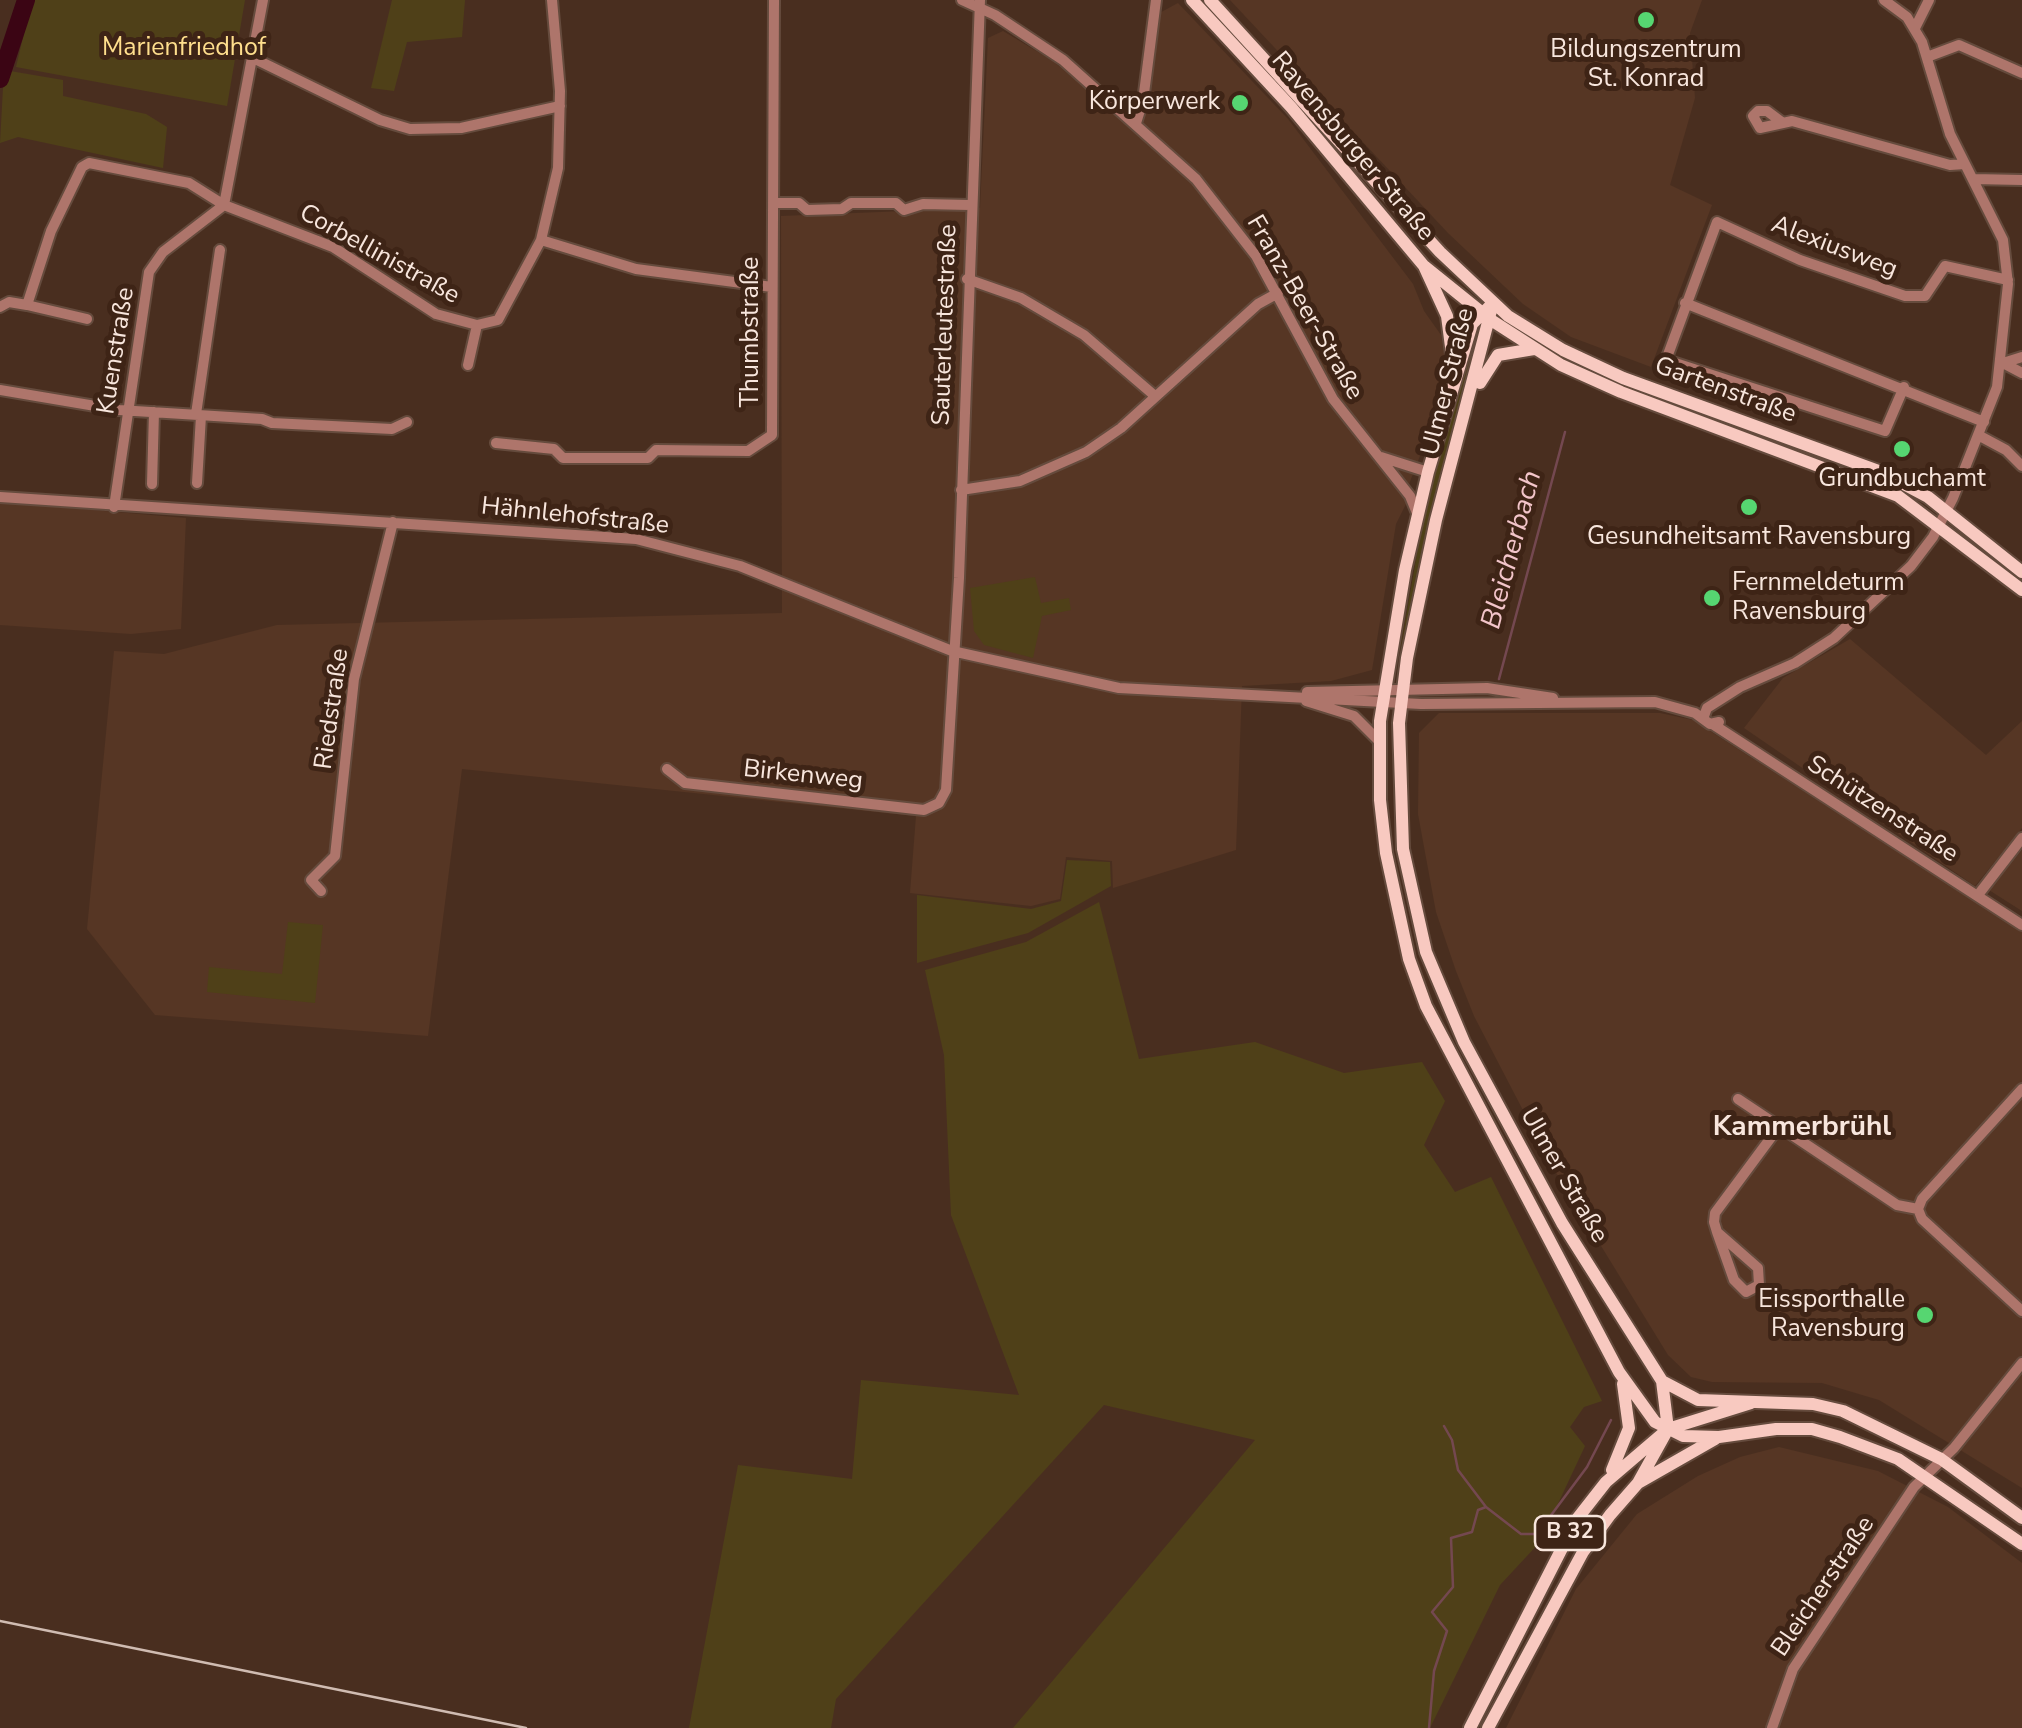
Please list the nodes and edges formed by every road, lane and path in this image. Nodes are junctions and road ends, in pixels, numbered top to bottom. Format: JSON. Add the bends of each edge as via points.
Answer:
{"nodes":[{"id":1,"x":263,"y":0,"type":"edge"},
{"id":2,"x":552,"y":0,"type":"edge"},
{"id":3,"x":774,"y":0,"type":"edge"},
{"id":4,"x":962,"y":0,"type":"edge"},
{"id":5,"x":1156,"y":0,"type":"edge"},
{"id":6,"x":1192,"y":0,"type":"edge"},
{"id":7,"x":1210,"y":0,"type":"edge"},
{"id":8,"x":1884,"y":0,"type":"edge"},
{"id":9,"x":1930,"y":0,"type":"edge"},
{"id":10,"x":979,"y":4,"type":"edge"},
{"id":11,"x":1915,"y":28,"type":"junction"},
{"id":12,"x":1927,"y":57,"type":"junction"},
{"id":13,"x":253,"y":58,"type":"junction"},
{"id":14,"x":2022,"y":74,"type":"edge"},
{"id":15,"x":560,"y":106,"type":"junction"},
{"id":16,"x":1136,"y":122,"type":"junction"},
{"id":17,"x":1783,"y":123,"type":"dead end"},
{"id":18,"x":1965,"y":164,"type":"junction"},
{"id":19,"x":1974,"y":179,"type":"junction"},
{"id":20,"x":2022,"y":180,"type":"edge"},
{"id":21,"x":773,"y":203,"type":"junction"},
{"id":22,"x":970,"y":204,"type":"junction"},
{"id":23,"x":224,"y":205,"type":"junction"},
{"id":24,"x":541,"y":240,"type":"junction"},
{"id":25,"x":220,"y":250,"type":"dead end"},
{"id":26,"x":1424,"y":266,"type":"junction"},
{"id":27,"x":967,"y":280,"type":"junction"},
{"id":28,"x":2008,"y":280,"type":"junction"},
{"id":29,"x":772,"y":287,"type":"junction"},
{"id":30,"x":1278,"y":293,"type":"junction"},
{"id":31,"x":1686,"y":303,"type":"junction"},
{"id":32,"x":27,"y":305,"type":"junction"},
{"id":33,"x":0,"y":308,"type":"edge"},
{"id":34,"x":1488,"y":311,"type":"junction"},
{"id":35,"x":87,"y":319,"type":"dead end"},
{"id":36,"x":477,"y":325,"type":"junction"},
{"id":37,"x":1529,"y":349,"type":"junction"},
{"id":38,"x":2022,"y":357,"type":"edge"},
{"id":39,"x":2003,"y":363,"type":"junction"},
{"id":40,"x":468,"y":365,"type":"dead end"},
{"id":41,"x":2022,"y":373,"type":"edge"},
{"id":42,"x":1454,"y":377,"type":"junction"},
{"id":43,"x":1904,"y":387,"type":"junction"},
{"id":44,"x":0,"y":390,"type":"edge"},
{"id":45,"x":1155,"y":396,"type":"junction"},
{"id":46,"x":128,"y":411,"type":"junction"},
{"id":47,"x":154,"y":412,"type":"junction"},
{"id":48,"x":1466,"y":412,"type":"junction"},
{"id":49,"x":198,"y":415,"type":"junction"},
{"id":50,"x":406,"y":422,"type":"dead end"},
{"id":51,"x":1984,"y":422,"type":"junction"},
{"id":52,"x":1978,"y":435,"type":"junction"},
{"id":53,"x":496,"y":443,"type":"dead end"},
{"id":54,"x":1376,"y":455,"type":"junction"},
{"id":55,"x":2022,"y":466,"type":"edge"},
{"id":56,"x":1428,"y":472,"type":"junction"},
{"id":57,"x":197,"y":483,"type":"dead end"},
{"id":58,"x":152,"y":484,"type":"dead end"},
{"id":59,"x":960,"y":490,"type":"junction"},
{"id":60,"x":0,"y":496,"type":"edge"},
{"id":61,"x":114,"y":507,"type":"junction"},
{"id":62,"x":1417,"y":513,"type":"junction"},
{"id":63,"x":1943,"y":518,"type":"junction"},
{"id":64,"x":394,"y":522,"type":"junction"},
{"id":65,"x":2022,"y":572,"type":"edge"},
{"id":66,"x":2022,"y":590,"type":"edge"},
{"id":67,"x":952,"y":651,"type":"junction"},
{"id":68,"x":1384,"y":695,"type":"junction"},
{"id":69,"x":1290,"y":696,"type":"junction"},
{"id":70,"x":1402,"y":696,"type":"junction"},
{"id":71,"x":1710,"y":709,"type":"junction"},
{"id":72,"x":1718,"y":725,"type":"junction"},
{"id":73,"x":1380,"y":742,"type":"junction"},
{"id":74,"x":667,"y":769,"type":"dead end"},
{"id":75,"x":939,"y":803,"type":"joint"},
{"id":76,"x":2022,"y":838,"type":"edge"},
{"id":77,"x":321,"y":891,"type":"dead end"},
{"id":78,"x":1978,"y":894,"type":"junction"},
{"id":79,"x":2022,"y":925,"type":"edge"},
{"id":80,"x":2022,"y":1089,"type":"edge"},
{"id":81,"x":1738,"y":1098,"type":"dead end"},
{"id":82,"x":1778,"y":1128,"type":"junction"},
{"id":83,"x":1918,"y":1210,"type":"junction"},
{"id":84,"x":1717,"y":1232,"type":"junction"},
{"id":85,"x":2022,"y":1311,"type":"edge"},
{"id":86,"x":2022,"y":1363,"type":"edge"},
{"id":87,"x":1619,"y":1372,"type":"junction"},
{"id":88,"x":1662,"y":1381,"type":"junction"},
{"id":89,"x":1751,"y":1403,"type":"junction"},
{"id":90,"x":1668,"y":1429,"type":"junction"},
{"id":91,"x":1719,"y":1437,"type":"junction"},
{"id":92,"x":1941,"y":1459,"type":"junction"},
{"id":93,"x":1924,"y":1474,"type":"junction"},
{"id":94,"x":1606,"y":1482,"type":"junction"},
{"id":95,"x":1638,"y":1483,"type":"junction"},
{"id":96,"x":2022,"y":1518,"type":"edge"},
{"id":97,"x":2022,"y":1544,"type":"edge"},
{"id":98,"x":1470,"y":1728,"type":"edge"},
{"id":99,"x":1488,"y":1728,"type":"edge"},
{"id":100,"x":1772,"y":1728,"type":"edge"}],
"edges":[{"from":1,"to":13,"type":"street"},
{"from":2,"to":15,"type":"street"},
{"from":3,"to":21,"type":"street","name":"Thumbstraße"},
{"from":4,"to":10,"type":"street","name":"Franz-Beer-Straße"},
{"from":5,"to":16,"type":"street"},
{"from":6,"to":26,"type":"main road","name":"Ravensburger Straße"},
{"from":7,"to":34,"type":"main road","name":"Ravensburger Straße"},
{"from":8,"to":11,"type":"street"},
{"from":9,"to":11,"type":"street"},
{"from":10,"to":16,"type":"street","name":"Franz-Beer-Straße","via":[[1063,60]]},
{"from":10,"to":22,"type":"street","name":"Sauterleutestraße"},
{"from":11,"to":12,"type":"street"},
{"from":12,"to":14,"type":"street","via":[[1958,45]]},
{"from":12,"to":18,"type":"street"},
{"from":13,"to":15,"type":"street","via":[[410,129],[460,128]]},
{"from":13,"to":23,"type":"street"},
{"from":15,"to":24,"type":"street","via":[[558,168]]},
{"from":16,"to":30,"type":"street","name":"Franz-Beer-Straße","via":[[1228,217]]},
{"from":17,"to":18,"type":"street"},
{"from":18,"to":19,"type":"street"},
{"from":19,"to":20,"type":"street"},
{"from":19,"to":28,"type":"street","via":[[2002,240]]},
{"from":21,"to":22,"type":"street","via":[[799,203],[807,210],[842,210],[852,203],[896,203],[904,210]]},
{"from":21,"to":29,"type":"street","name":"Thumbstraße"},
{"from":22,"to":27,"type":"street","name":"Sauterleutestraße"},
{"from":23,"to":32,"type":"street","name":"Corbellinistraße","via":[[189,183],[90,163],[82,167],[51,231]]},
{"from":23,"to":36,"type":"street","name":"Corbellinistraße","via":[[307,234],[436,314]]},
{"from":23,"to":46,"type":"street","name":"Kuenstraße","via":[[152,264]]},
{"from":24,"to":29,"type":"street","via":[[636,269]]},
{"from":24,"to":36,"type":"street","via":[[507,309],[490,325]]},
{"from":25,"to":49,"type":"street"},
{"from":26,"to":34,"type":"main road","name":"Ravensburger Straße"},
{"from":26,"to":42,"type":"main road","via":[[1447,316]]},
{"from":27,"to":45,"type":"street","via":[[1021,298],[1076,330]]},
{"from":27,"to":59,"type":"street","name":"Sauterleutestraße"},
{"from":28,"to":31,"type":"street","name":"Alexiusweg","via":[[1944,266],[1924,296],[1906,296],[1800,260],[1717,222]]},
{"from":28,"to":39,"type":"street"},
{"from":29,"to":53,"type":"street","name":"Thumbstraße","via":[[772,430],[757,449],[564,458],[554,448]]},
{"from":30,"to":45,"type":"street"},
{"from":30,"to":54,"type":"street","name":"Franz-Beer-Straße","via":[[1332,400]]},
{"from":31,"to":43,"type":"street"},
{"from":31,"to":43,"type":"street","via":[[1666,360],[1886,431]]},
{"from":32,"to":33,"type":"street"},
{"from":32,"to":35,"type":"street"},
{"from":34,"to":37,"type":"main road","name":"Ravensburger Straße"},
{"from":34,"to":42,"type":"main road","name":"Ulmer Straße"},
{"from":34,"to":48,"type":"main road","name":"Ulmer Straße"},
{"from":34,"to":63,"type":"main road","name":"Gartenstraße","via":[[1583,360],[1862,464],[1908,485]]},
{"from":36,"to":40,"type":"street","name":"Corbellinistraße"},
{"from":37,"to":48,"type":"main road","via":[[1490,361]]},
{"from":37,"to":63,"type":"main road","name":"Gartenstraße","via":[[1622,392],[1861,479]]},
{"from":38,"to":39,"type":"street"},
{"from":39,"to":41,"type":"street"},
{"from":39,"to":51,"type":"street"},
{"from":42,"to":56,"type":"main road","name":"Ulmer Straße"},
{"from":43,"to":51,"type":"street"},
{"from":44,"to":46,"type":"street"},
{"from":45,"to":59,"type":"street","via":[[1121,428],[1048,472]]},
{"from":46,"to":47,"type":"street"},
{"from":46,"to":61,"type":"street","name":"Kuenstraße"},
{"from":47,"to":49,"type":"street"},
{"from":47,"to":58,"type":"street"},
{"from":48,"to":70,"type":"main road","name":"Ulmer Straße","via":[[1436,520]]},
{"from":49,"to":50,"type":"street","via":[[344,428],[392,429]]},
{"from":49,"to":57,"type":"street"},
{"from":51,"to":52,"type":"street"},
{"from":52,"to":55,"type":"street"},
{"from":52,"to":63,"type":"street"},
{"from":54,"to":56,"type":"street"},
{"from":54,"to":62,"type":"street","name":"Franz-Beer-Straße"},
{"from":56,"to":62,"type":"main road","name":"Ulmer Straße"},
{"from":59,"to":67,"type":"street","name":"Sauterleutestraße"},
{"from":60,"to":61,"type":"street","name":"Hähnlehofstraße"},
{"from":61,"to":64,"type":"street","name":"Hähnlehofstraße"},
{"from":62,"to":68,"type":"main road","name":"Ulmer Straße"},
{"from":63,"to":65,"type":"main road","name":"Gartenstraße"},
{"from":63,"to":66,"type":"main road","name":"Gartenstraße"},
{"from":63,"to":71,"type":"street","via":[[1911,566],[1834,638]]},
{"from":64,"to":67,"type":"street","name":"Hähnlehofstraße","via":[[574,532],[678,548],[776,579]]},
{"from":64,"to":77,"type":"street","name":"Riedstraße","via":[[354,679],[335,856],[312,880]]},
{"from":67,"to":69,"type":"street","name":"Hähnlehofstraße","via":[[1118,688]]},
{"from":67,"to":75,"type":"street","name":"Sauterleutestraße","via":[[950,762]]},
{"from":68,"to":69,"type":"street"},
{"from":68,"to":70,"type":"street"},
{"from":68,"to":73,"type":"main road","name":"Ulmer Straße"},
{"from":69,"to":73,"type":"street","via":[[1354,716]]},
{"from":70,"to":71,"type":"street"},
{"from":70,"to":88,"type":"main road","name":"Ulmer Straße","via":[[1403,849],[1443,998],[1562,1222]]},
{"from":71,"to":72,"type":"street"},
{"from":71,"to":72,"type":"street","name":"Schützenstraße"},
{"from":72,"to":78,"type":"street","name":"Schützenstraße"},
{"from":73,"to":87,"type":"main road","name":"Ulmer Straße","via":[[1386,852],[1404,943],[1426,1006]]},
{"from":74,"to":75,"type":"street","name":"Birkenweg","via":[[685,784],[924,810]]},
{"from":76,"to":78,"type":"street"},
{"from":78,"to":79,"type":"street","name":"Schützenstraße"},
{"from":80,"to":83,"type":"street"},
{"from":81,"to":82,"type":"street"},
{"from":82,"to":83,"type":"street","via":[[1897,1205]]},
{"from":82,"to":84,"type":"street","via":[[1715,1213]]},
{"from":83,"to":85,"type":"street"},
{"from":84,"to":84,"type":"street","via":[[1758,1268],[1759,1285],[1746,1292],[1734,1280]]},
{"from":86,"to":92,"type":"street","name":"Bleicherstraße"},
{"from":87,"to":90,"type":"main road","name":"Ulmer Straße","via":[[1644,1409]]},
{"from":87,"to":94,"type":"main road","via":[[1629,1428]]},
{"from":88,"to":89,"type":"main road","via":[[1698,1400]]},
{"from":88,"to":90,"type":"main road","name":"Ulmer Straße"},
{"from":89,"to":90,"type":"main road","number":"B 32"},
{"from":89,"to":92,"type":"main road","number":"B 32","via":[[1843,1411]]},
{"from":90,"to":91,"type":"main road"},
{"from":90,"to":94,"type":"main road","number":"B 32"},
{"from":90,"to":95,"type":"main road"},
{"from":91,"to":93,"type":"main road","number":"B 32","via":[[1812,1430]]},
{"from":91,"to":95,"type":"main road","number":"B 32"},
{"from":92,"to":93,"type":"street","name":"Bleicherstraße"},
{"from":92,"to":96,"type":"main road","number":"B 32"},
{"from":93,"to":97,"type":"main road","number":"B 32"},
{"from":93,"to":100,"type":"street","name":"Bleicherstraße","via":[[1792,1669]]},
{"from":94,"to":98,"type":"main road","number":"B 32","via":[[1577,1519]]},
{"from":95,"to":99,"type":"main road","number":"B 32","via":[[1583,1552]]}]}
